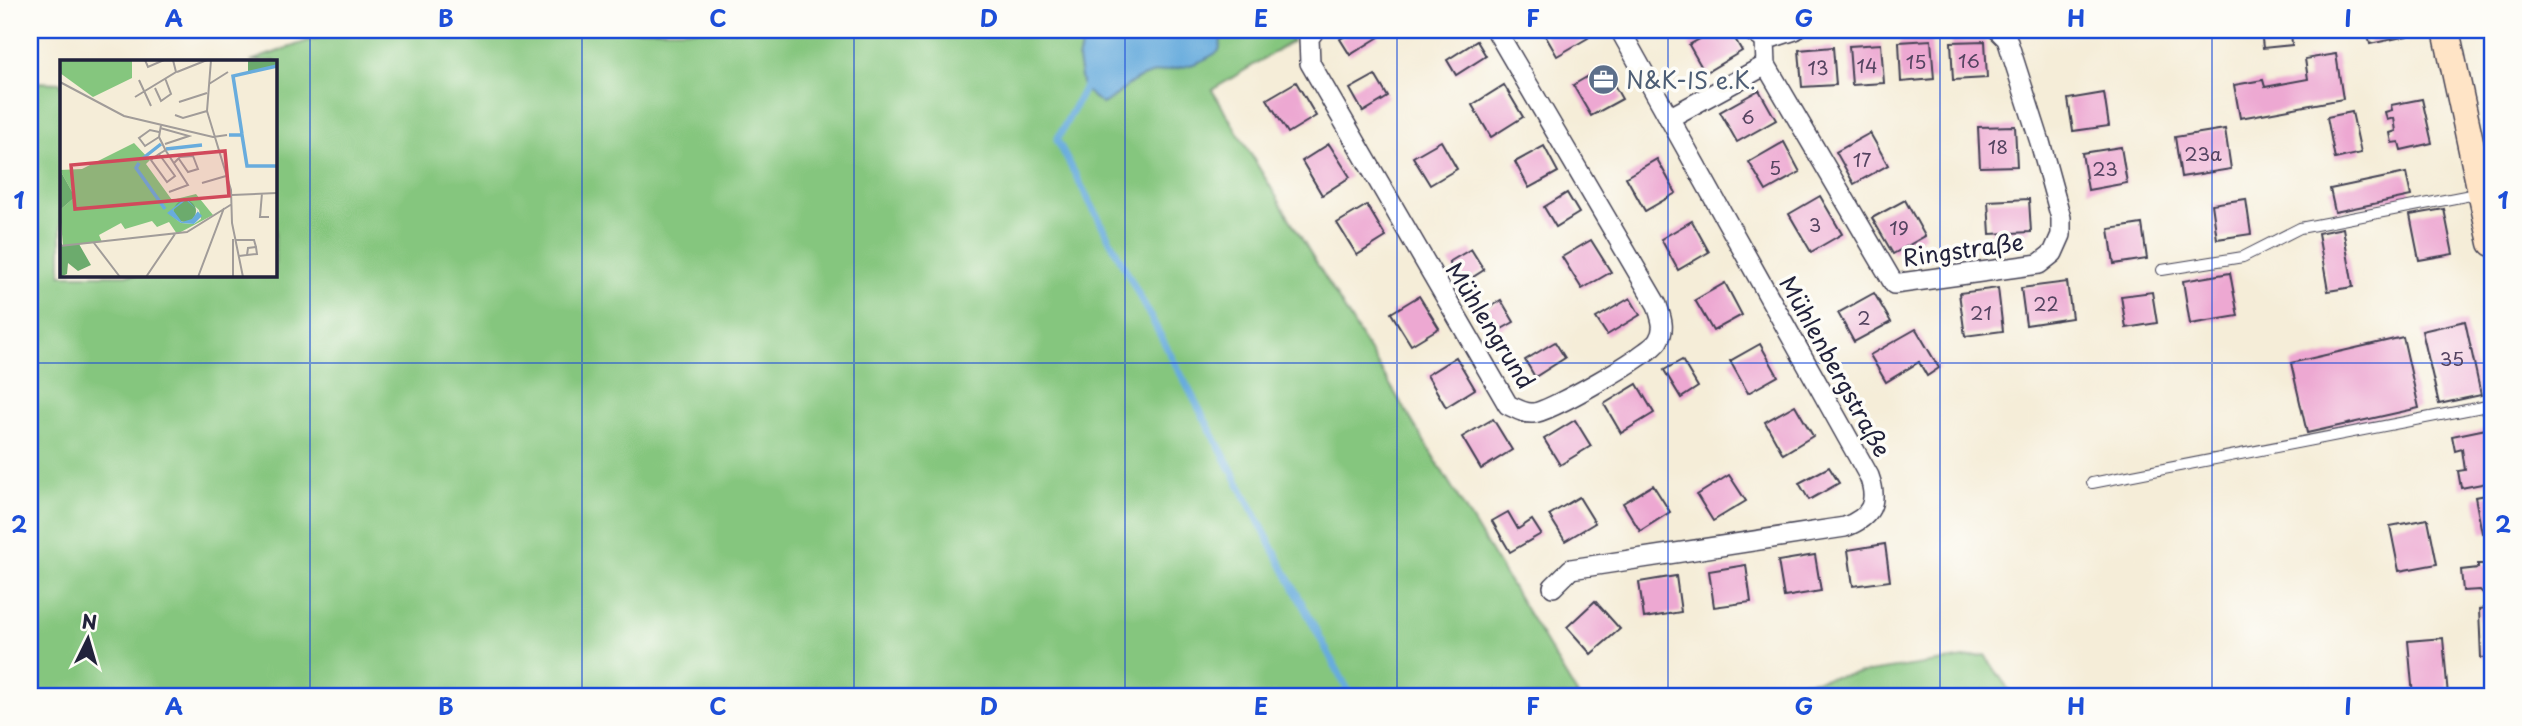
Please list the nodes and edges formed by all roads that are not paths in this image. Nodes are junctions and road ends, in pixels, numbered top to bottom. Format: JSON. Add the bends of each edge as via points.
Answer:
{"nodes":[{"id":1,"x":1315,"y":30,"type":"edge"},
{"id":2,"x":1496,"y":30,"type":"edge"},
{"id":3,"x":1620,"y":30,"type":"edge"},
{"id":4,"x":1795,"y":30,"type":"edge"},
{"id":5,"x":1998,"y":30,"type":"edge"},
{"id":6,"x":2446,"y":30,"type":"edge"},
{"id":7,"x":1757,"y":35,"type":"edge"},
{"id":8,"x":1766,"y":65,"type":"junction"},
{"id":9,"x":1669,"y":118,"type":"junction"},
{"id":10,"x":2481,"y":193,"type":"junction"},
{"id":11,"x":2492,"y":243,"type":"edge"},
{"id":12,"x":2162,"y":270,"type":"dead end"},
{"id":13,"x":2492,"y":405,"type":"edge"},
{"id":14,"x":2092,"y":483,"type":"dead end"},
{"id":15,"x":1553,"y":587,"type":"dead end"}],
"edges":[{"from":1,"to":2,"type":"street","name":"Mühlengrund","via":[[1309,38],[1310,63],[1343,122],[1508,405],[1530,414],[1548,410],[1639,357],[1657,342],[1663,325],[1657,305]]},
{"from":3,"to":9,"type":"street","name":"Mühlenbergstraße"},
{"from":4,"to":7,"type":"street","name":"Ringstraße"},
{"from":5,"to":8,"type":"street","name":"Ringstraße","via":[[2007,39],[2061,218],[2061,235],[2053,253],[2039,264],[1894,284]]},
{"from":6,"to":10,"type":"main road"},
{"from":7,"to":8,"type":"street","name":"Ringstraße"},
{"from":8,"to":9,"type":"street"},
{"from":9,"to":15,"type":"street","name":"Mühlenbergstraße","via":[[1869,476],[1874,489],[1872,507],[1861,521],[1845,527],[1571,569]]},
{"from":10,"to":11,"type":"main road"},
{"from":10,"to":12,"type":"lane","via":[[2300,228],[2243,257]]},
{"from":13,"to":14,"type":"lane"}]}
